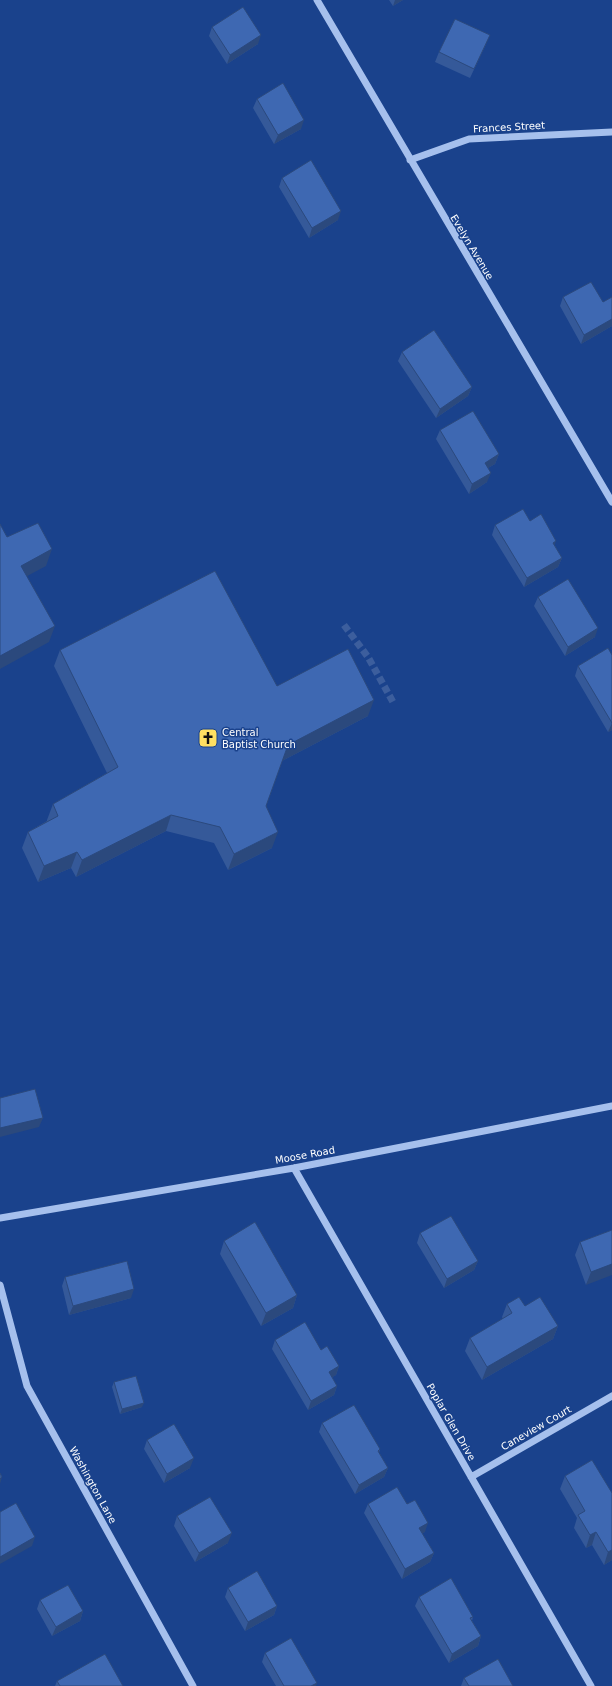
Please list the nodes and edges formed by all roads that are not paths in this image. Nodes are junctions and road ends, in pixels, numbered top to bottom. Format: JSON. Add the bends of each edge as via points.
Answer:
{"nodes":[{"id":1,"x":317,"y":0,"type":"edge"},
{"id":2,"x":612,"y":132,"type":"edge"},
{"id":3,"x":410,"y":160,"type":"junction"},
{"id":4,"x":612,"y":502,"type":"edge"},
{"id":5,"x":612,"y":1106,"type":"edge"},
{"id":6,"x":294,"y":1168,"type":"junction"},
{"id":7,"x":0,"y":1218,"type":"edge"},
{"id":8,"x":0,"y":1285,"type":"edge"},
{"id":9,"x":612,"y":1396,"type":"edge"},
{"id":10,"x":471,"y":1477,"type":"junction"},
{"id":11,"x":193,"y":1686,"type":"edge"},
{"id":12,"x":591,"y":1686,"type":"edge"}],
"edges":[{"from":1,"to":3,"type":"street","name":"Evelyn Avenue"},
{"from":2,"to":3,"type":"street","name":"Frances Street","via":[[469,139]]},
{"from":3,"to":4,"type":"street","name":"Evelyn Avenue"},
{"from":5,"to":6,"type":"street","name":"Moose Road"},
{"from":6,"to":7,"type":"street","name":"Moose Road"},
{"from":6,"to":10,"type":"street","name":"Poplar Glen Drive"},
{"from":8,"to":11,"type":"street","name":"Washington Lane","via":[[27,1386]]},
{"from":9,"to":10,"type":"street","name":"Caneview Court"},
{"from":10,"to":12,"type":"street","name":"Poplar Glen Drive"}]}
